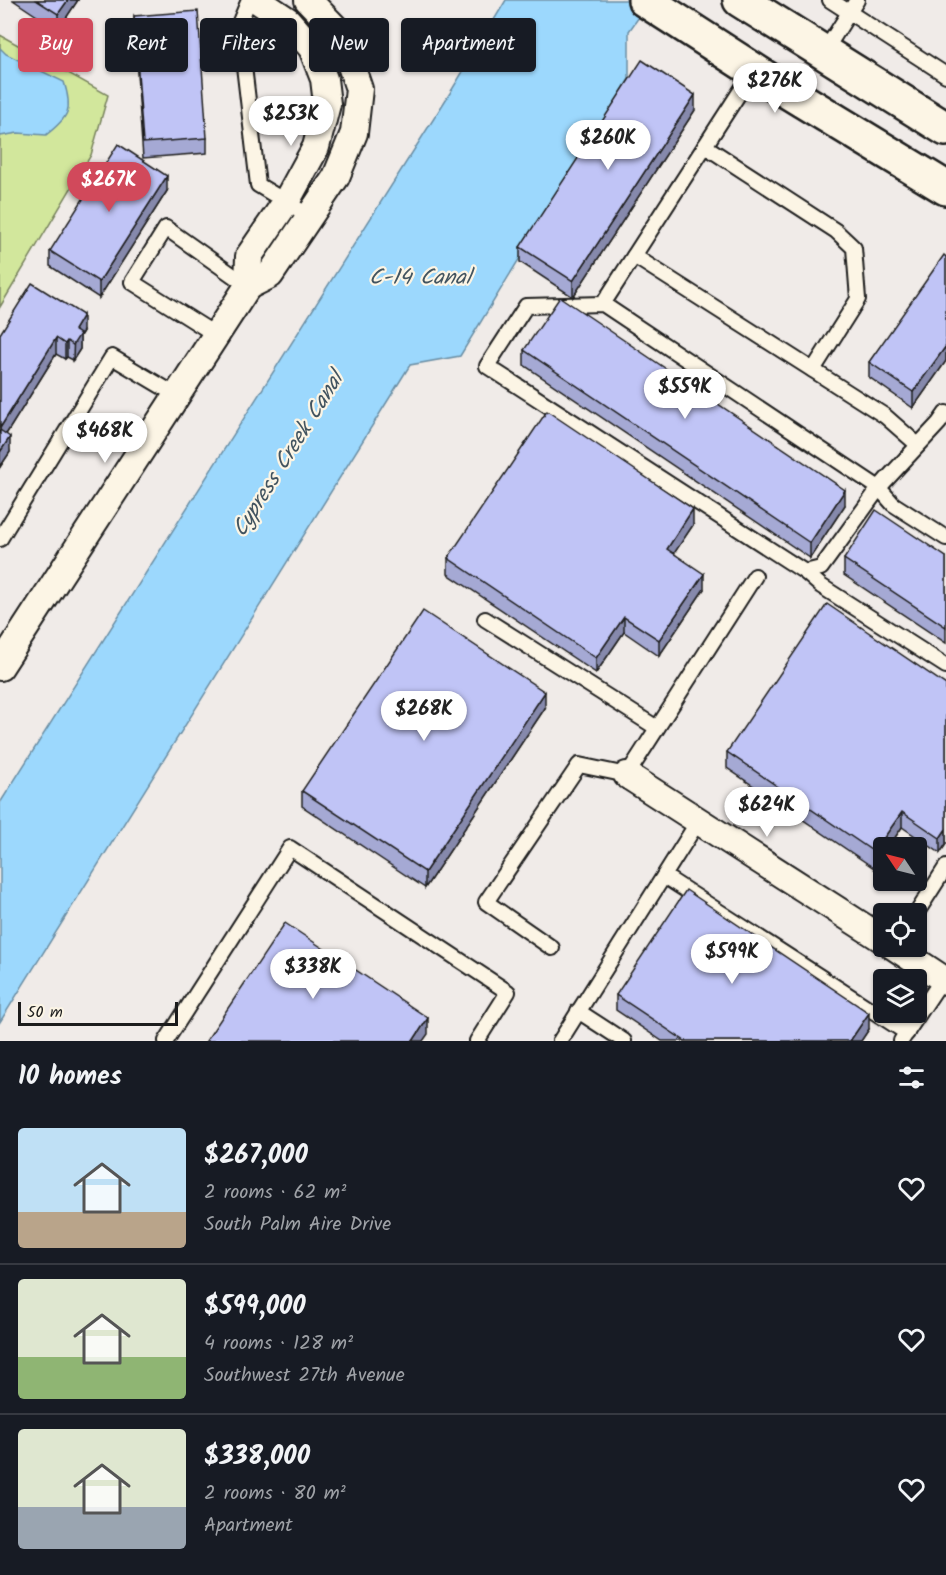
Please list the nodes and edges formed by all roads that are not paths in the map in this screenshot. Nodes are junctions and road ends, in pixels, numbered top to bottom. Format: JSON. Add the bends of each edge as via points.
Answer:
{"nodes":[{"id":1,"x":249,"y":0,"type":"edge"},
{"id":2,"x":257,"y":0,"type":"edge"},
{"id":3,"x":308,"y":0,"type":"edge"},
{"id":4,"x":830,"y":0,"type":"edge"},
{"id":5,"x":743,"y":1,"type":"edge"},
{"id":6,"x":650,"y":3,"type":"edge"},
{"id":7,"x":853,"y":6,"type":"edge"},
{"id":8,"x":824,"y":54,"type":"junction"},
{"id":9,"x":754,"y":70,"type":"junction"},
{"id":10,"x":946,"y":75,"type":"edge"},
{"id":11,"x":946,"y":129,"type":"edge"},
{"id":12,"x":705,"y":147,"type":"junction"},
{"id":13,"x":946,"y":188,"type":"edge"},
{"id":14,"x":286,"y":202,"type":"junction"},
{"id":15,"x":311,"y":217,"type":"junction"},
{"id":16,"x":634,"y":256,"type":"junction"},
{"id":17,"x":248,"y":286,"type":"junction"},
{"id":18,"x":603,"y":304,"type":"junction"},
{"id":19,"x":216,"y":335,"type":"junction"},
{"id":20,"x":813,"y":370,"type":"junction"},
{"id":21,"x":176,"y":395,"type":"junction"},
{"id":22,"x":946,"y":413,"type":"edge"},
{"id":23,"x":918,"y":445,"type":"junction"},
{"id":24,"x":879,"y":488,"type":"junction"},
{"id":25,"x":946,"y":538,"type":"edge"},
{"id":26,"x":0,"y":539,"type":"edge"},
{"id":27,"x":805,"y":572,"type":"junction"},
{"id":28,"x":755,"y":576,"type":"dead end"},
{"id":29,"x":485,"y":619,"type":"dead end"},
{"id":30,"x":0,"y":666,"type":"edge"},
{"id":31,"x":946,"y":666,"type":"edge"},
{"id":32,"x":657,"y":728,"type":"junction"},
{"id":33,"x":627,"y":775,"type":"junction"},
{"id":34,"x":699,"y":820,"type":"junction"},
{"id":35,"x":946,"y":867,"type":"edge"},
{"id":36,"x":664,"y":876,"type":"junction"},
{"id":37,"x":923,"y":903,"type":"edge"},
{"id":38,"x":873,"y":933,"type":"edge"},
{"id":39,"x":552,"y":948,"type":"dead end"},
{"id":40,"x":909,"y":957,"type":"edge"},
{"id":41,"x":944,"y":980,"type":"edge"},
{"id":42,"x":578,"y":1011,"type":"junction"},
{"id":43,"x":904,"y":1037,"type":"edge"},
{"id":44,"x":166,"y":1041,"type":"edge"},
{"id":45,"x":477,"y":1041,"type":"edge"},
{"id":46,"x":560,"y":1041,"type":"edge"},
{"id":47,"x":624,"y":1041,"type":"edge"}],
"edges":[{"from":1,"to":14,"type":"lane","via":[[239,24],[258,185]]},
{"from":2,"to":14,"type":"street","via":[[287,20],[312,48],[324,79],[327,104],[316,147]]},
{"from":3,"to":15,"type":"street","via":[[340,33],[359,89],[354,133],[336,177]]},
{"from":4,"to":7,"type":"lane"},
{"from":5,"to":8,"type":"main road"},
{"from":6,"to":9,"type":"main road"},
{"from":7,"to":8,"type":"lane"},
{"from":7,"to":10,"type":"lane"},
{"from":8,"to":11,"type":"main road"},
{"from":9,"to":12,"type":"lane"},
{"from":9,"to":13,"type":"main road"},
{"from":12,"to":16,"type":"lane"},
{"from":12,"to":20,"type":"lane","via":[[836,231],[854,248],[858,299]]},
{"from":14,"to":15,"type":"lane"},
{"from":14,"to":17,"type":"street","via":[[249,256]]},
{"from":15,"to":17,"type":"street","via":[[270,275]]},
{"from":16,"to":18,"type":"lane"},
{"from":16,"to":20,"type":"lane"},
{"from":17,"to":19,"type":"street"},
{"from":17,"to":19,"type":"lane","via":[[166,228],[132,282]]},
{"from":18,"to":24,"type":"lane"},
{"from":18,"to":27,"type":"lane","via":[[526,306],[487,366]]},
{"from":19,"to":21,"type":"street"},
{"from":20,"to":23,"type":"lane","via":[[885,416]]},
{"from":21,"to":26,"type":"lane","via":[[112,357]]},
{"from":21,"to":30,"type":"street"},
{"from":22,"to":23,"type":"lane"},
{"from":23,"to":24,"type":"lane"},
{"from":24,"to":25,"type":"lane","via":[[894,504]]},
{"from":24,"to":27,"type":"lane","via":[[821,568]]},
{"from":27,"to":31,"type":"lane"},
{"from":28,"to":32,"type":"lane"},
{"from":29,"to":32,"type":"lane"},
{"from":32,"to":33,"type":"lane"},
{"from":33,"to":34,"type":"street"},
{"from":33,"to":39,"type":"lane","via":[[579,765],[486,902]]},
{"from":34,"to":36,"type":"lane"},
{"from":34,"to":38,"type":"street"},
{"from":35,"to":37,"type":"lane"},
{"from":36,"to":42,"type":"lane"},
{"from":36,"to":43,"type":"lane"},
{"from":40,"to":41,"type":"street"},
{"from":41,"to":43,"type":"lane"},
{"from":42,"to":46,"type":"lane"},
{"from":42,"to":47,"type":"lane"},
{"from":44,"to":45,"type":"lane","via":[[290,848],[508,992]]}]}
